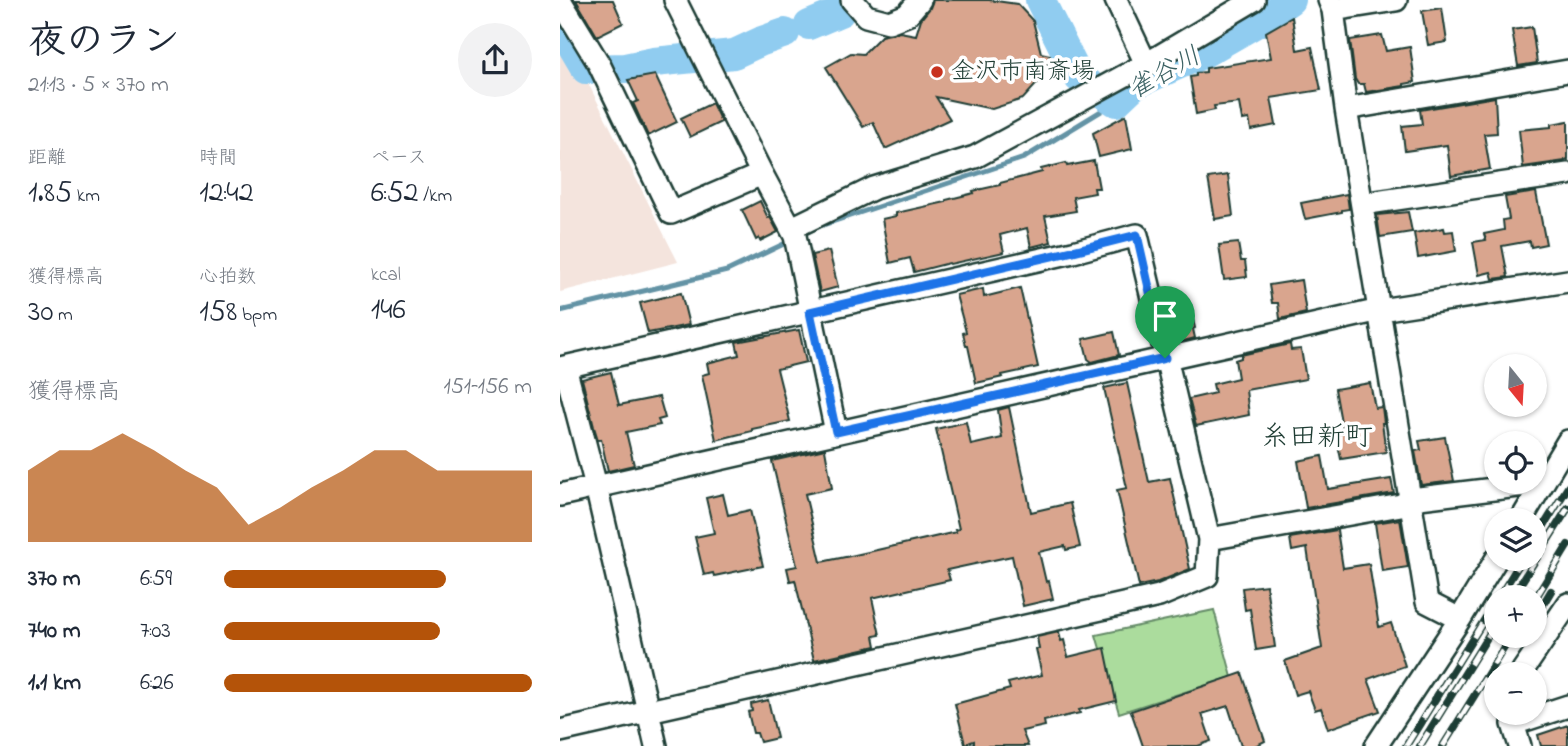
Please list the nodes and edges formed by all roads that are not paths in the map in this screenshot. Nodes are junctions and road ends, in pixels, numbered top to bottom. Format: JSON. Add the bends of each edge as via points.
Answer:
{"nodes":[{"id":1,"x":560,"y":0,"type":"edge"},
{"id":2,"x":675,"y":0,"type":"edge"},
{"id":3,"x":852,"y":0,"type":"edge"},
{"id":4,"x":920,"y":0,"type":"edge"},
{"id":5,"x":1117,"y":0,"type":"edge"},
{"id":6,"x":1254,"y":0,"type":"edge"},
{"id":7,"x":1396,"y":0,"type":"edge"},
{"id":8,"x":1331,"y":5,"type":"edge"},
{"id":9,"x":1146,"y":64,"type":"junction"},
{"id":10,"x":1568,"y":71,"type":"edge"},
{"id":11,"x":1346,"y":109,"type":"junction"},
{"id":12,"x":762,"y":174,"type":"junction"},
{"id":13,"x":1568,"y":174,"type":"edge"},
{"id":14,"x":1362,"y":204,"type":"junction"},
{"id":15,"x":795,"y":239,"type":"junction"},
{"id":16,"x":1568,"y":281,"type":"edge"},
{"id":17,"x":1380,"y":310,"type":"junction"},
{"id":18,"x":810,"y":312,"type":"junction"},
{"id":19,"x":1165,"y":358,"type":"junction"},
{"id":20,"x":562,"y":368,"type":"edge"},
{"id":21,"x":836,"y":432,"type":"junction"},
{"id":22,"x":1568,"y":441,"type":"edge"},
{"id":23,"x":1547,"y":476,"type":"edge"},
{"id":24,"x":596,"y":486,"type":"junction"},
{"id":25,"x":1484,"y":490,"type":"edge"},
{"id":26,"x":560,"y":495,"type":"edge"},
{"id":27,"x":1411,"y":499,"type":"junction"},
{"id":28,"x":1209,"y":539,"type":"junction"},
{"id":29,"x":1489,"y":571,"type":"edge"},
{"id":30,"x":1568,"y":604,"type":"edge"},
{"id":31,"x":1460,"y":619,"type":"junction"},
{"id":32,"x":1528,"y":662,"type":"edge"},
{"id":33,"x":1568,"y":706,"type":"edge"},
{"id":34,"x":648,"y":711,"type":"junction"},
{"id":35,"x":1547,"y":711,"type":"edge"},
{"id":36,"x":1516,"y":725,"type":"edge"},
{"id":37,"x":560,"y":731,"type":"edge"},
{"id":38,"x":1374,"y":745,"type":"edge"},
{"id":39,"x":656,"y":746,"type":"edge"},
{"id":40,"x":1520,"y":746,"type":"edge"}],
"edges":[{"from":1,"to":12,"type":"street","via":[[603,71],[671,213]]},
{"from":2,"to":12,"type":"street"},
{"from":3,"to":4,"type":"street","via":[[866,16],[889,22],[907,15]]},
{"from":5,"to":9,"type":"street"},
{"from":6,"to":9,"type":"street"},
{"from":7,"to":8,"type":"street"},
{"from":8,"to":11,"type":"street"},
{"from":9,"to":15,"type":"street","via":[[975,158],[874,188]]},
{"from":10,"to":11,"type":"street"},
{"from":11,"to":14,"type":"street"},
{"from":12,"to":15,"type":"street"},
{"from":13,"to":14,"type":"street"},
{"from":14,"to":17,"type":"street"},
{"from":15,"to":18,"type":"street"},
{"from":16,"to":17,"type":"street"},
{"from":17,"to":19,"type":"street"},
{"from":17,"to":27,"type":"street"},
{"from":18,"to":19,"type":"street","via":[[1137,235]]},
{"from":18,"to":20,"type":"street"},
{"from":18,"to":21,"type":"street"},
{"from":19,"to":21,"type":"street"},
{"from":19,"to":28,"type":"street"},
{"from":20,"to":24,"type":"street"},
{"from":21,"to":24,"type":"street"},
{"from":22,"to":23,"type":"street"},
{"from":24,"to":26,"type":"street"},
{"from":24,"to":34,"type":"street"},
{"from":25,"to":27,"type":"street"},
{"from":27,"to":28,"type":"street","via":[[1401,505]]},
{"from":27,"to":31,"type":"street","via":[[1427,601]]},
{"from":28,"to":34,"type":"street","via":[[1207,576],[1159,596]]},
{"from":29,"to":31,"type":"street"},
{"from":30,"to":32,"type":"street"},
{"from":31,"to":38,"type":"street"},
{"from":33,"to":35,"type":"street"},
{"from":34,"to":37,"type":"street"},
{"from":34,"to":39,"type":"street"},
{"from":36,"to":40,"type":"street"}]}
